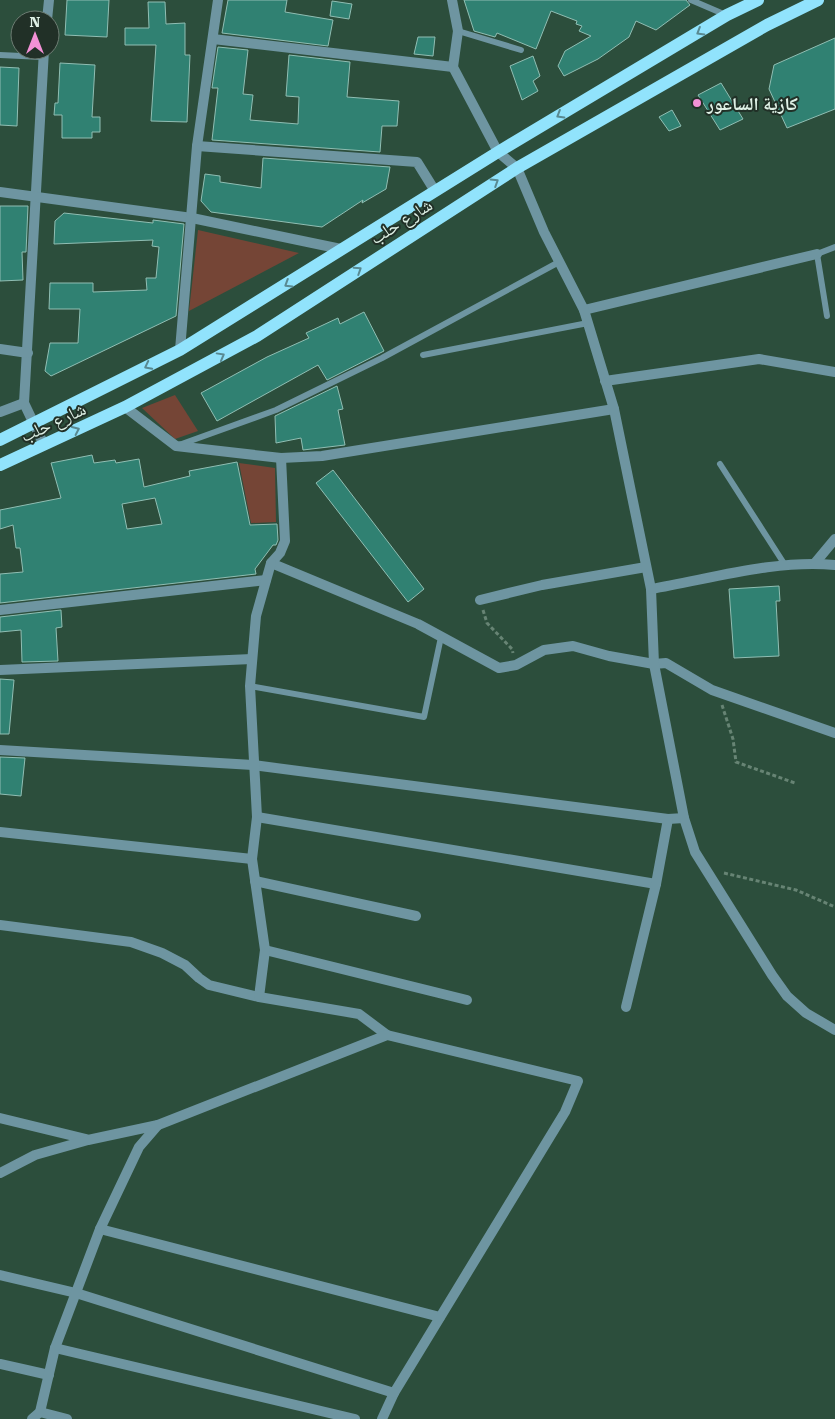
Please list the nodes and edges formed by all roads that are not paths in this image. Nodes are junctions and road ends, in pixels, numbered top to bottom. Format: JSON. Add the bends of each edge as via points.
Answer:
{"nodes":[{"id":1,"x":218,"y":0,"type":"edge"},
{"id":2,"x":452,"y":0,"type":"edge"},
{"id":3,"x":691,"y":0,"type":"edge"},
{"id":4,"x":758,"y":0,"type":"edge"},
{"id":5,"x":818,"y":0,"type":"edge"},
{"id":6,"x":727,"y":15,"type":"junction"},
{"id":7,"x":458,"y":31,"type":"junction"},
{"id":8,"x":213,"y":39,"type":"junction"},
{"id":9,"x":521,"y":50,"type":"dead end"},
{"id":10,"x":43,"y":60,"type":"edge"},
{"id":11,"x":453,"y":67,"type":"junction"},
{"id":12,"x":197,"y":146,"type":"junction"},
{"id":13,"x":498,"y":152,"type":"junction"},
{"id":14,"x":518,"y":168,"type":"junction"},
{"id":15,"x":435,"y":191,"type":"junction"},
{"id":16,"x":0,"y":192,"type":"edge"},
{"id":17,"x":36,"y":196,"type":"junction"},
{"id":18,"x":192,"y":218,"type":"junction"},
{"id":19,"x":835,"y":247,"type":"edge"},
{"id":20,"x":341,"y":249,"type":"junction"},
{"id":21,"x":817,"y":254,"type":"junction"},
{"id":22,"x":559,"y":262,"type":"junction"},
{"id":23,"x":584,"y":310,"type":"junction"},
{"id":24,"x":827,"y":316,"type":"dead end"},
{"id":25,"x":588,"y":323,"type":"junction"},
{"id":26,"x":0,"y":349,"type":"edge"},
{"id":27,"x":180,"y":350,"type":"junction"},
{"id":28,"x":28,"y":353,"type":"junction"},
{"id":29,"x":423,"y":354,"type":"dead end"},
{"id":30,"x":835,"y":372,"type":"edge"},
{"id":31,"x":605,"y":381,"type":"junction"},
{"id":32,"x":24,"y":403,"type":"junction"},
{"id":33,"x":125,"y":407,"type":"junction"},
{"id":34,"x":614,"y":409,"type":"junction"},
{"id":35,"x":0,"y":412,"type":"edge"},
{"id":36,"x":35,"y":424,"type":"junction"},
{"id":37,"x":0,"y":440,"type":"edge"},
{"id":38,"x":44,"y":445,"type":"junction"},
{"id":39,"x":176,"y":446,"type":"junction"},
{"id":40,"x":281,"y":458,"type":"junction"},
{"id":41,"x":720,"y":464,"type":"dead end"},
{"id":42,"x":0,"y":465,"type":"edge"},
{"id":43,"x":835,"y":539,"type":"edge"},
{"id":44,"x":271,"y":563,"type":"junction"},
{"id":45,"x":815,"y":563,"type":"junction"},
{"id":46,"x":784,"y":565,"type":"junction"},
{"id":47,"x":835,"y":565,"type":"edge"},
{"id":48,"x":646,"y":567,"type":"junction"},
{"id":49,"x":266,"y":580,"type":"junction"},
{"id":50,"x":651,"y":589,"type":"junction"},
{"id":51,"x":480,"y":600,"type":"road end"},
{"id":52,"x":0,"y":610,"type":"edge"},
{"id":53,"x":441,"y":637,"type":"junction"},
{"id":54,"x":252,"y":659,"type":"junction"},
{"id":55,"x":654,"y":664,"type":"junction"},
{"id":56,"x":0,"y":670,"type":"edge"},
{"id":57,"x":250,"y":686,"type":"junction"},
{"id":58,"x":835,"y":733,"type":"edge"},
{"id":59,"x":0,"y":750,"type":"edge"},
{"id":60,"x":253,"y":765,"type":"junction"},
{"id":61,"x":257,"y":816,"type":"junction"},
{"id":62,"x":684,"y":818,"type":"junction"},
{"id":63,"x":668,"y":819,"type":"junction"},
{"id":64,"x":0,"y":832,"type":"edge"},
{"id":65,"x":252,"y":859,"type":"junction"},
{"id":66,"x":255,"y":881,"type":"junction"},
{"id":67,"x":656,"y":884,"type":"junction"},
{"id":68,"x":416,"y":916,"type":"dead end"},
{"id":69,"x":0,"y":925,"type":"edge"},
{"id":70,"x":266,"y":950,"type":"junction"},
{"id":71,"x":259,"y":997,"type":"junction"},
{"id":72,"x":467,"y":1000,"type":"dead end"},
{"id":73,"x":626,"y":1007,"type":"dead end"},
{"id":74,"x":835,"y":1030,"type":"edge"},
{"id":75,"x":387,"y":1035,"type":"junction"},
{"id":76,"x":0,"y":1118,"type":"edge"},
{"id":77,"x":158,"y":1125,"type":"junction"},
{"id":78,"x":88,"y":1140,"type":"junction"},
{"id":79,"x":0,"y":1173,"type":"edge"},
{"id":80,"x":100,"y":1229,"type":"junction"},
{"id":81,"x":0,"y":1275,"type":"edge"},
{"id":82,"x":76,"y":1293,"type":"junction"},
{"id":83,"x":440,"y":1318,"type":"junction"},
{"id":84,"x":55,"y":1348,"type":"junction"},
{"id":85,"x":0,"y":1364,"type":"edge"},
{"id":86,"x":49,"y":1375,"type":"junction"},
{"id":87,"x":394,"y":1393,"type":"junction"},
{"id":88,"x":36,"y":1416,"type":"edge"},
{"id":89,"x":67,"y":1419,"type":"edge"},
{"id":90,"x":355,"y":1419,"type":"edge"},
{"id":91,"x":382,"y":1419,"type":"edge"}],
"edges":[{"from":1,"to":8,"type":"street"},
{"from":2,"to":7,"type":"street"},
{"from":3,"to":6,"type":"lane"},
{"from":4,"to":6,"type":"main road","name":"شارع حلب"},
{"from":5,"to":14,"type":"main road","name":"شارع حلب","via":[[767,24]]},
{"from":6,"to":13,"type":"main road","name":"شارع حلب","one_way":true},
{"from":7,"to":9,"type":"lane"},
{"from":7,"to":11,"type":"street"},
{"from":8,"to":11,"type":"street"},
{"from":8,"to":12,"type":"street"},
{"from":10,"to":17,"type":"street"},
{"from":11,"to":13,"type":"street"},
{"from":12,"to":15,"type":"street","via":[[417,162]]},
{"from":12,"to":18,"type":"street"},
{"from":13,"to":14,"type":"street"},
{"from":13,"to":15,"type":"main road","name":"شارع حلب"},
{"from":14,"to":22,"type":"street"},
{"from":33,"to":14,"type":"main road","name":"شارع حلب","one_way":true,"via":[[257,336]]},
{"from":15,"to":20,"type":"main road","name":"شارع حلب"},
{"from":16,"to":17,"type":"street"},
{"from":17,"to":18,"type":"street"},
{"from":17,"to":28,"type":"street"},
{"from":18,"to":20,"type":"street"},
{"from":18,"to":27,"type":"street"},
{"from":19,"to":21,"type":"lane"},
{"from":20,"to":27,"type":"main road","name":"شارع حلب","one_way":true},
{"from":21,"to":23,"type":"street"},
{"from":21,"to":24,"type":"lane"},
{"from":22,"to":23,"type":"street"},
{"from":22,"to":39,"type":"lane","via":[[382,358],[276,410]]},
{"from":23,"to":25,"type":"street"},
{"from":25,"to":29,"type":"lane"},
{"from":25,"to":31,"type":"street"},
{"from":26,"to":28,"type":"street"},
{"from":27,"to":36,"type":"main road","name":"شارع حلب","one_way":true},
{"from":28,"to":32,"type":"street"},
{"from":30,"to":31,"type":"street","via":[[759,359]]},
{"from":31,"to":34,"type":"street"},
{"from":32,"to":35,"type":"street"},
{"from":32,"to":36,"type":"street"},
{"from":38,"to":33,"type":"main road","name":"شارع حلب","one_way":true},
{"from":33,"to":39,"type":"street"},
{"from":34,"to":40,"type":"street","via":[[322,456]]},
{"from":34,"to":48,"type":"street"},
{"from":36,"to":37,"type":"main road","name":"شارع حلب"},
{"from":36,"to":38,"type":"street"},
{"from":38,"to":42,"type":"main road","name":"شارع حلب"},
{"from":39,"to":40,"type":"street"},
{"from":40,"to":44,"type":"street","via":[[285,541]]},
{"from":41,"to":46,"type":"lane"},
{"from":43,"to":45,"type":"street"},
{"from":44,"to":49,"type":"street"},
{"from":44,"to":53,"type":"street","via":[[418,624]]},
{"from":45,"to":46,"type":"street"},
{"from":45,"to":47,"type":"street"},
{"from":46,"to":50,"type":"street"},
{"from":48,"to":50,"type":"street"},
{"from":48,"to":51,"type":"street","via":[[542,585]]},
{"from":49,"to":52,"type":"street"},
{"from":49,"to":54,"type":"street","via":[[256,616]]},
{"from":50,"to":55,"type":"street"},
{"from":53,"to":55,"type":"street","via":[[498,668],[516,665],[544,650],[573,646]]},
{"from":53,"to":57,"type":"lane","via":[[424,717]]},
{"from":54,"to":56,"type":"street"},
{"from":54,"to":57,"type":"street"},
{"from":55,"to":58,"type":"street","via":[[666,663],[712,690]]},
{"from":55,"to":62,"type":"street"},
{"from":57,"to":60,"type":"street"},
{"from":59,"to":60,"type":"street"},
{"from":60,"to":61,"type":"street"},
{"from":60,"to":63,"type":"street"},
{"from":61,"to":65,"type":"street"},
{"from":61,"to":67,"type":"street"},
{"from":62,"to":63,"type":"street"},
{"from":62,"to":74,"type":"street","via":[[695,852],[787,996],[806,1013]]},
{"from":63,"to":67,"type":"street"},
{"from":64,"to":65,"type":"street"},
{"from":65,"to":66,"type":"street"},
{"from":66,"to":68,"type":"street"},
{"from":66,"to":70,"type":"street"},
{"from":67,"to":73,"type":"street"},
{"from":69,"to":71,"type":"street","via":[[131,942],[185,965],[210,985]]},
{"from":70,"to":71,"type":"street"},
{"from":70,"to":72,"type":"street"},
{"from":71,"to":75,"type":"street","via":[[359,1014]]},
{"from":75,"to":77,"type":"street"},
{"from":75,"to":83,"type":"street","via":[[578,1081],[565,1112]]},
{"from":76,"to":78,"type":"street"},
{"from":77,"to":78,"type":"street"},
{"from":77,"to":80,"type":"street","via":[[139,1147]]},
{"from":78,"to":79,"type":"street","via":[[35,1155]]},
{"from":80,"to":82,"type":"street"},
{"from":80,"to":83,"type":"street"},
{"from":81,"to":82,"type":"street"},
{"from":82,"to":84,"type":"street"},
{"from":82,"to":87,"type":"street"},
{"from":83,"to":87,"type":"street"},
{"from":84,"to":86,"type":"street"},
{"from":84,"to":90,"type":"street"},
{"from":85,"to":86,"type":"street"},
{"from":86,"to":88,"type":"street"},
{"from":87,"to":91,"type":"street"},
{"from":88,"to":89,"type":"street"}]}
